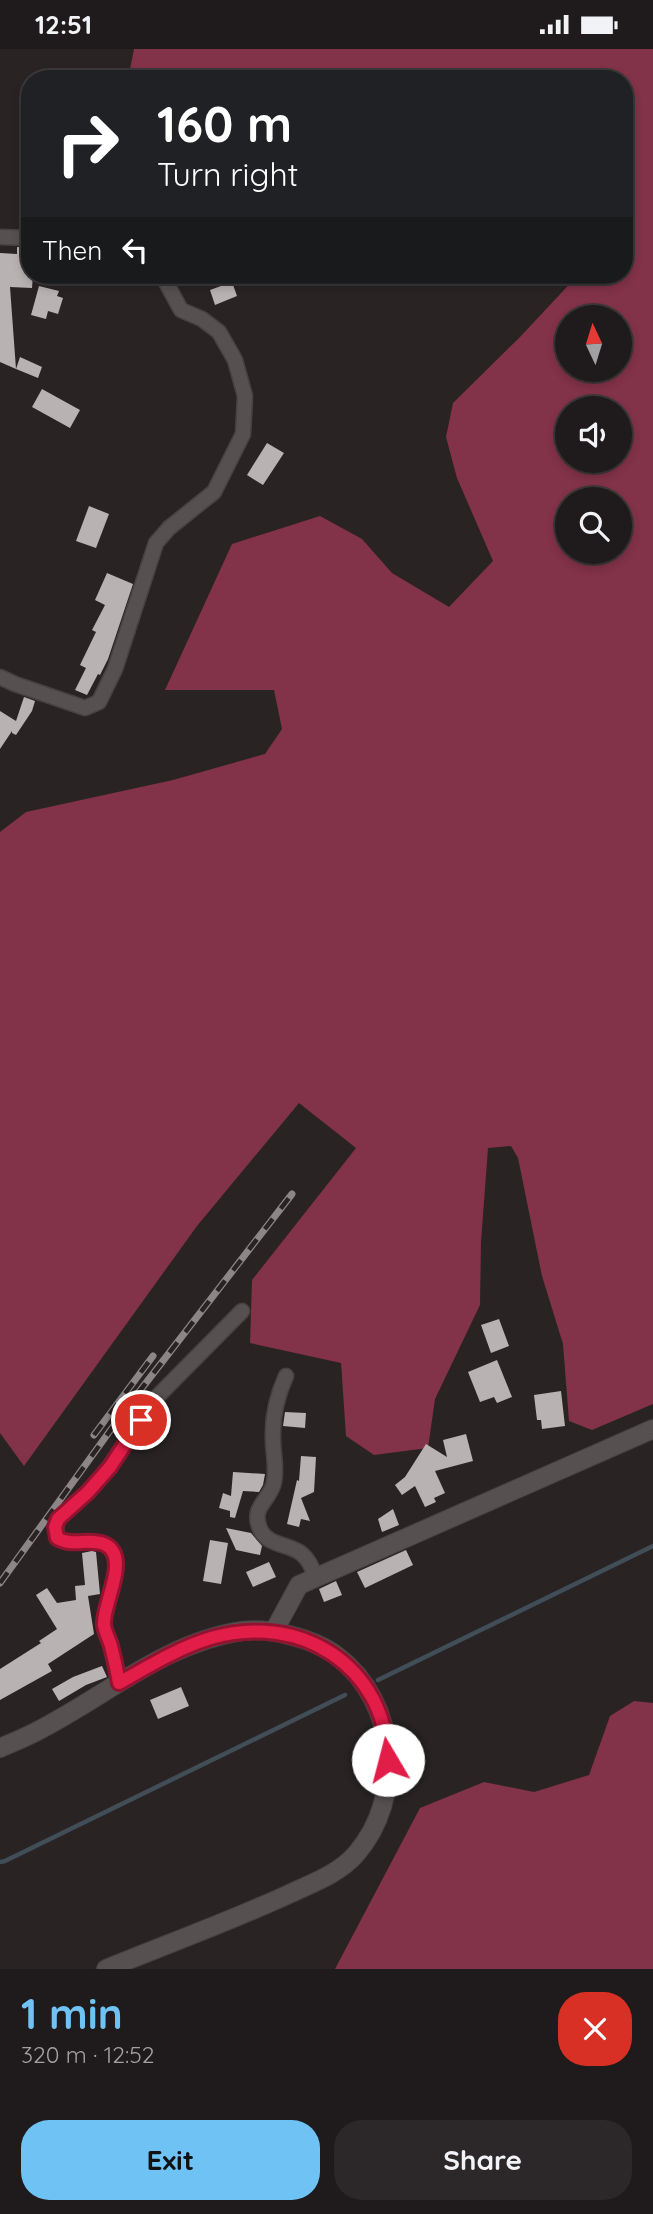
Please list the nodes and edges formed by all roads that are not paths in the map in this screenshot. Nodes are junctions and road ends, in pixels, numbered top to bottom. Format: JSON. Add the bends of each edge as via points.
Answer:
{"nodes":[{"id":1,"x":0,"y":237,"type":"edge"},
{"id":2,"x":21,"y":238,"type":"edge"},
{"id":3,"x":167,"y":284,"type":"edge"},
{"id":4,"x":0,"y":677,"type":"edge"},
{"id":5,"x":242,"y":1311,"type":"dead end"},
{"id":6,"x":286,"y":1376,"type":"dead end"},
{"id":7,"x":653,"y":1429,"type":"edge"},
{"id":8,"x":316,"y":1578,"type":"junction"},
{"id":9,"x":274,"y":1631,"type":"junction"},
{"id":10,"x":119,"y":1683,"type":"junction"},
{"id":11,"x":0,"y":1748,"type":"edge"},
{"id":12,"x":106,"y":1969,"type":"edge"}],
"edges":[{"from":1,"to":2,"type":"street"},
{"from":3,"to":4,"type":"street","via":[[181,310],[219,333],[235,361],[245,396],[243,434],[214,492],[156,543],[115,669],[99,702],[85,708]]},
{"from":5,"to":10,"type":"street","via":[[151,1403],[110,1467],[55,1527],[63,1542],[103,1544],[115,1557],[117,1568],[104,1627]]},
{"from":6,"to":8,"type":"street","via":[[276,1405],[273,1487],[261,1502],[258,1521],[267,1539],[303,1555]]},
{"from":7,"to":8,"type":"street"},
{"from":8,"to":9,"type":"street","via":[[299,1585]]},
{"from":9,"to":10,"type":"street","via":[[212,1638],[181,1649]]},
{"from":9,"to":12,"type":"street","via":[[336,1655],[358,1675],[378,1710],[388,1740],[389,1780],[376,1823],[355,1855],[326,1877]]},
{"from":10,"to":11,"type":"street","via":[[44,1728]]}]}
